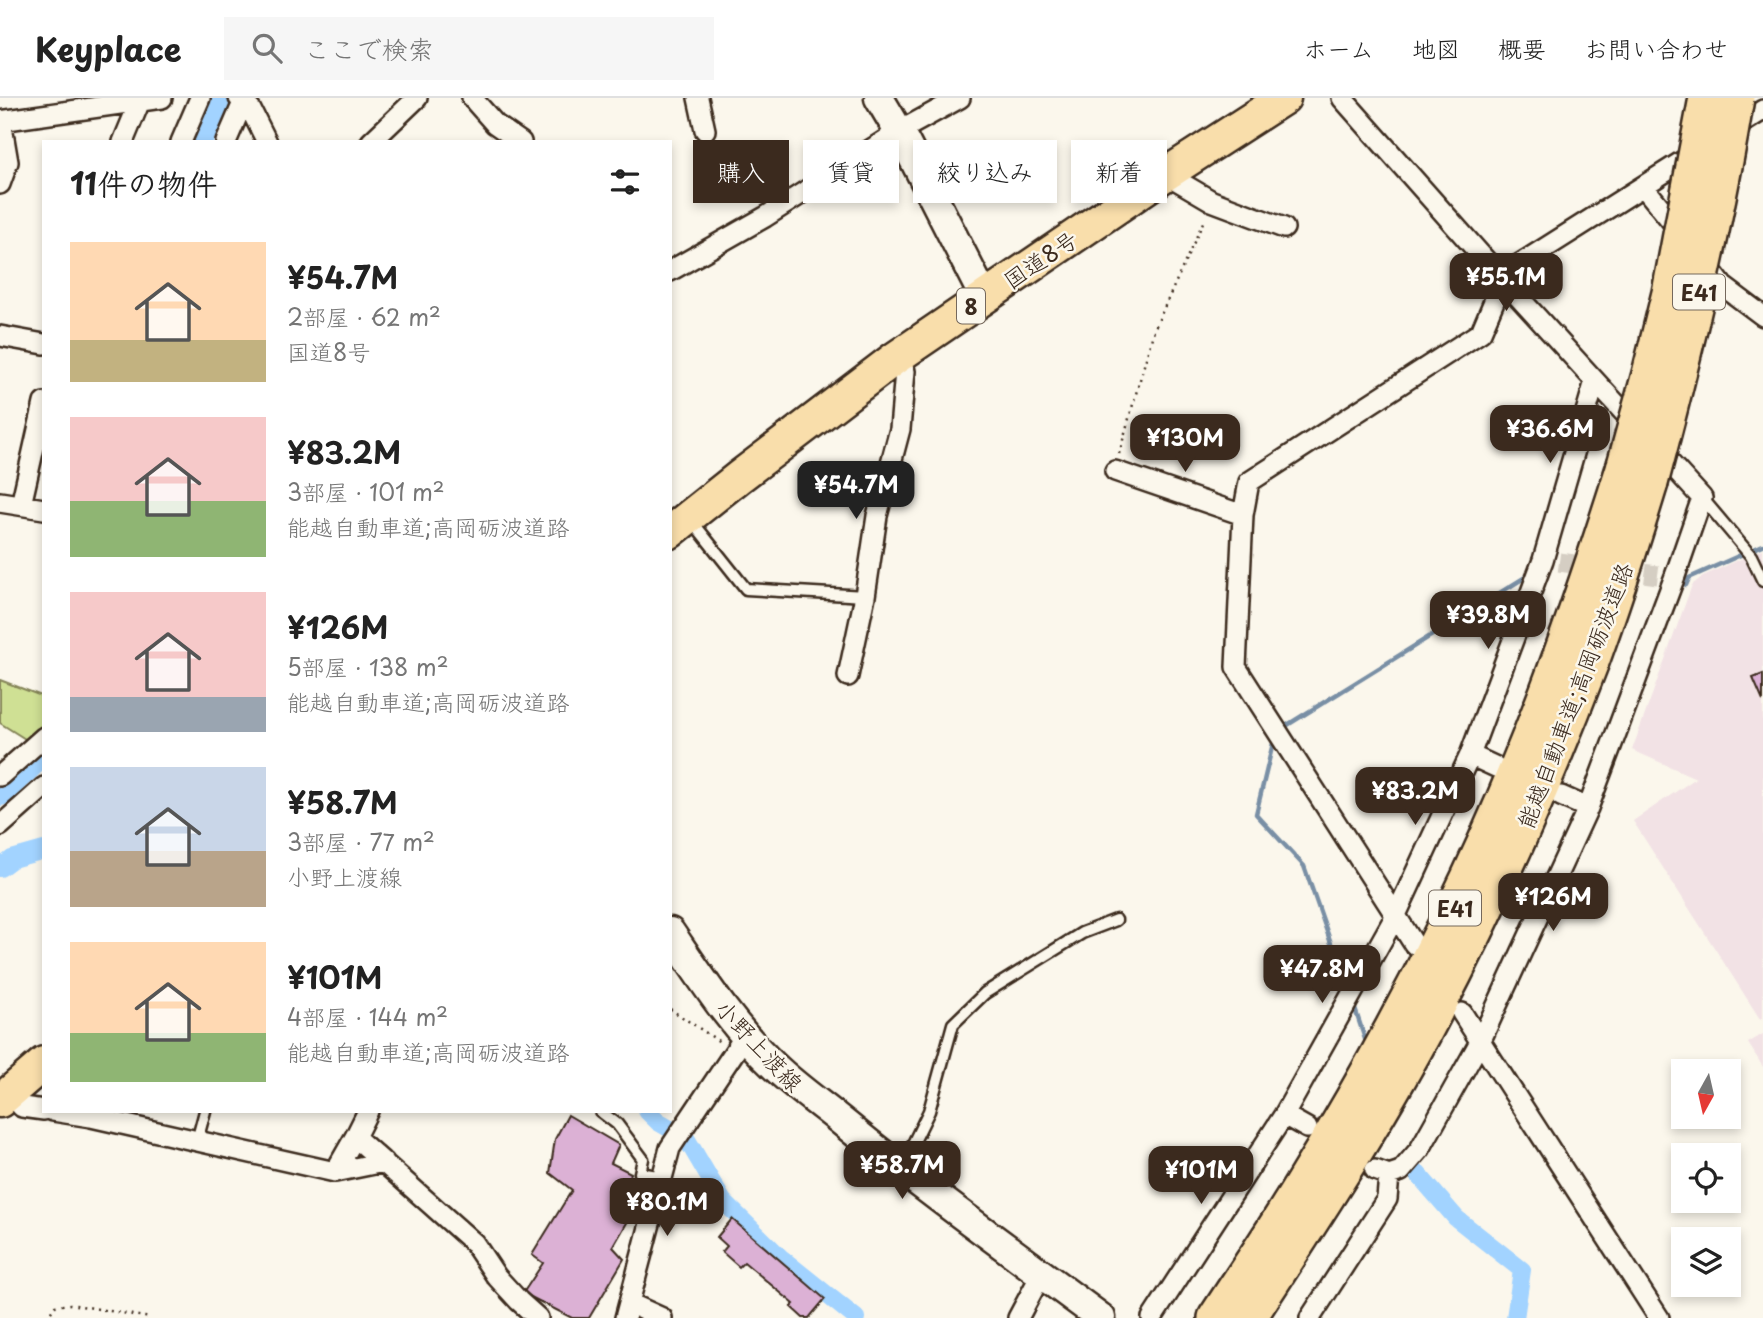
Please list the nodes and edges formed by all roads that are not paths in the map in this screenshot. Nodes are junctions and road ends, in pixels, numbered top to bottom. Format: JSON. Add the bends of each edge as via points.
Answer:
{"nodes":[{"id":1,"x":162,"y":98,"type":"edge"},
{"id":2,"x":200,"y":98,"type":"edge"},
{"id":3,"x":417,"y":98,"type":"edge"},
{"id":4,"x":472,"y":98,"type":"edge"},
{"id":5,"x":698,"y":98,"type":"edge"},
{"id":6,"x":879,"y":98,"type":"edge"},
{"id":7,"x":960,"y":98,"type":"edge"},
{"id":8,"x":1284,"y":98,"type":"edge"},
{"id":9,"x":1342,"y":98,"type":"edge"},
{"id":10,"x":1707,"y":98,"type":"edge"},
{"id":11,"x":1736,"y":98,"type":"edge"},
{"id":12,"x":242,"y":100,"type":"edge"},
{"id":13,"x":140,"y":101,"type":"junction"},
{"id":14,"x":1763,"y":110,"type":"edge"},
{"id":15,"x":1,"y":121,"type":"edge"},
{"id":16,"x":705,"y":130,"type":"dead end"},
{"id":17,"x":898,"y":132,"type":"junction"},
{"id":18,"x":124,"y":140,"type":"edge"},
{"id":19,"x":182,"y":140,"type":"edge"},
{"id":20,"x":227,"y":140,"type":"edge"},
{"id":21,"x":266,"y":140,"type":"edge"},
{"id":22,"x":373,"y":140,"type":"edge"},
{"id":23,"x":518,"y":140,"type":"edge"},
{"id":24,"x":1167,"y":173,"type":"edge"},
{"id":25,"x":1167,"y":175,"type":"edge"},
{"id":26,"x":0,"y":184,"type":"edge"},
{"id":27,"x":1643,"y":186,"type":"junction"},
{"id":28,"x":1123,"y":203,"type":"edge"},
{"id":29,"x":1284,"y":228,"type":"dead end"},
{"id":30,"x":672,"y":270,"type":"edge"},
{"id":31,"x":1503,"y":280,"type":"junction"},
{"id":32,"x":984,"y":297,"type":"junction"},
{"id":33,"x":1763,"y":316,"type":"edge"},
{"id":34,"x":0,"y":336,"type":"edge"},
{"id":35,"x":42,"y":344,"type":"edge"},
{"id":36,"x":894,"y":359,"type":"junction"},
{"id":37,"x":1595,"y":381,"type":"junction"},
{"id":38,"x":42,"y":412,"type":"edge"},
{"id":39,"x":1115,"y":471,"type":"road end"},
{"id":40,"x":1638,"y":474,"type":"junction"},
{"id":41,"x":1702,"y":498,"type":"junction"},
{"id":42,"x":0,"y":502,"type":"edge"},
{"id":43,"x":21,"y":505,"type":"junction"},
{"id":44,"x":42,"y":509,"type":"edge"},
{"id":45,"x":1243,"y":515,"type":"junction"},
{"id":46,"x":679,"y":524,"type":"edge"},
{"id":47,"x":1763,"y":581,"type":"edge"},
{"id":48,"x":865,"y":596,"type":"junction"},
{"id":49,"x":848,"y":676,"type":"dead end"},
{"id":50,"x":42,"y":739,"type":"edge"},
{"id":51,"x":1470,"y":755,"type":"junction"},
{"id":52,"x":1496,"y":767,"type":"dead end"},
{"id":53,"x":0,"y":776,"type":"edge"},
{"id":54,"x":42,"y":789,"type":"edge"},
{"id":55,"x":1561,"y":796,"type":"dead end"},
{"id":56,"x":1588,"y":808,"type":"junction"},
{"id":57,"x":0,"y":826,"type":"edge"},
{"id":58,"x":1396,"y":915,"type":"junction"},
{"id":59,"x":1116,"y":920,"type":"dead end"},
{"id":60,"x":672,"y":935,"type":"edge"},
{"id":61,"x":1414,"y":944,"type":"dead end"},
{"id":62,"x":1462,"y":1013,"type":"dead end"},
{"id":63,"x":1481,"y":1040,"type":"junction"},
{"id":64,"x":739,"y":1044,"type":"junction"},
{"id":65,"x":42,"y":1065,"type":"edge"},
{"id":66,"x":5,"y":1097,"type":"edge"},
{"id":67,"x":42,"y":1110,"type":"edge"},
{"id":68,"x":204,"y":1113,"type":"edge"},
{"id":69,"x":367,"y":1113,"type":"edge"},
{"id":70,"x":603,"y":1113,"type":"edge"},
{"id":71,"x":90,"y":1114,"type":"edge"},
{"id":72,"x":1283,"y":1115,"type":"junction"},
{"id":73,"x":1307,"y":1128,"type":"dead end"},
{"id":74,"x":355,"y":1136,"type":"junction"},
{"id":75,"x":197,"y":1141,"type":"junction"},
{"id":76,"x":383,"y":1162,"type":"junction"},
{"id":77,"x":901,"y":1170,"type":"junction"},
{"id":78,"x":335,"y":1172,"type":"junction"},
{"id":79,"x":663,"y":1177,"type":"junction"},
{"id":80,"x":1042,"y":1273,"type":"junction"},
{"id":81,"x":627,"y":1310,"type":"edge"},
{"id":82,"x":538,"y":1318,"type":"edge"},
{"id":83,"x":662,"y":1318,"type":"edge"},
{"id":84,"x":1018,"y":1318,"type":"edge"},
{"id":85,"x":1101,"y":1318,"type":"edge"},
{"id":86,"x":1152,"y":1318,"type":"edge"},
{"id":87,"x":1216,"y":1318,"type":"edge"},
{"id":88,"x":1248,"y":1318,"type":"edge"},
{"id":89,"x":1310,"y":1318,"type":"edge"},
{"id":90,"x":1659,"y":1318,"type":"edge"}],
"edges":[{"from":1,"to":13,"type":"street"},
{"from":2,"to":19,"type":"street"},
{"from":3,"to":22,"type":"street"},
{"from":4,"to":23,"type":"street","via":[[495,124]]},
{"from":5,"to":16,"type":"street"},
{"from":6,"to":17,"type":"main road"},
{"from":7,"to":17,"type":"street"},
{"from":8,"to":24,"type":"highway","name":"国道8号","number":"8"},
{"from":9,"to":31,"type":"street"},
{"from":10,"to":40,"type":"highway","name":"能越自動車道;高岡砺波道路","number":"E41","bridge":true},
{"from":11,"to":40,"type":"highway","name":"能越自動車道;高岡砺波道路","number":"E41","bridge":true,"via":[[1696,304]]},
{"from":12,"to":20,"type":"street"},
{"from":12,"to":21,"type":"street"},
{"from":13,"to":15,"type":"street"},
{"from":13,"to":18,"type":"street"},
{"from":14,"to":27,"type":"street"},
{"from":15,"to":26,"type":"street","via":[[8,162]]},
{"from":17,"to":30,"type":"street"},
{"from":17,"to":32,"type":"main road"},
{"from":25,"to":29,"type":"street","via":[[1212,201]]},
{"from":27,"to":31,"type":"street","via":[[1512,269]]},
{"from":27,"to":33,"type":"street","via":[[1723,286]]},
{"from":28,"to":32,"type":"highway","name":"国道8号","number":"8"},
{"from":31,"to":37,"type":"street"},
{"from":31,"to":45,"type":"street","via":[[1481,332],[1249,482]]},
{"from":32,"to":36,"type":"highway","name":"国道8号","number":"8"},
{"from":34,"to":35,"type":"street"},
{"from":36,"to":46,"type":"highway","name":"国道8号","number":"8"},
{"from":36,"to":48,"type":"street","via":[[905,371],[900,429],[877,516]]},
{"from":37,"to":41,"type":"street"},
{"from":37,"to":51,"type":"street","via":[[1551,561]]},
{"from":38,"to":43,"type":"street"},
{"from":39,"to":45,"type":"street"},
{"from":40,"to":87,"type":"highway","name":"能越自動車道;高岡砺波道路","number":"E41","via":[[1452,914],[1358,1092]]},
{"from":40,"to":88,"type":"highway","name":"能越自動車道;高岡砺波道路","number":"E41","via":[[1593,656],[1521,834],[1478,927],[1376,1118]]},
{"from":41,"to":47,"type":"lane","via":[[1751,555]]},
{"from":41,"to":56,"type":"street","via":[[1667,575]]},
{"from":42,"to":43,"type":"street"},
{"from":43,"to":44,"type":"street"},
{"from":45,"to":58,"type":"street","via":[[1236,667]]},
{"from":46,"to":48,"type":"lane","via":[[746,589]]},
{"from":48,"to":49,"type":"street"},
{"from":50,"to":53,"type":"street"},
{"from":51,"to":52,"type":"street"},
{"from":51,"to":58,"type":"street"},
{"from":54,"to":57,"type":"street"},
{"from":55,"to":56,"type":"street"},
{"from":56,"to":63,"type":"street"},
{"from":58,"to":61,"type":"street"},
{"from":58,"to":72,"type":"street"},
{"from":59,"to":77,"type":"lane","via":[[1082,933],[985,993],[953,1024],[929,1111]]},
{"from":60,"to":64,"type":"main road","name":"小野上渡線"},
{"from":62,"to":63,"type":"street"},
{"from":63,"to":89,"type":"street","via":[[1420,1149],[1401,1171],[1382,1173],[1387,1199]]},
{"from":63,"to":90,"type":"street"},
{"from":64,"to":77,"type":"main road","name":"小野上渡線","via":[[774,1066]]},
{"from":64,"to":79,"type":"street","via":[[670,1148]]},
{"from":65,"to":66,"type":"highway"},
{"from":66,"to":67,"type":"street","via":[[22,1107]]},
{"from":68,"to":75,"type":"lane"},
{"from":69,"to":74,"type":"street"},
{"from":70,"to":79,"type":"lane","via":[[617,1124],[643,1160],[640,1173]]},
{"from":71,"to":75,"type":"street"},
{"from":72,"to":73,"type":"street"},
{"from":72,"to":86,"type":"street"},
{"from":74,"to":76,"type":"street"},
{"from":74,"to":78,"type":"street"},
{"from":75,"to":78,"type":"street"},
{"from":76,"to":78,"type":"street"},
{"from":76,"to":82,"type":"street","via":[[474,1243],[496,1276]]},
{"from":77,"to":80,"type":"main road","name":"小野上渡線"},
{"from":79,"to":81,"type":"street"},
{"from":80,"to":84,"type":"street"},
{"from":80,"to":85,"type":"main road","name":"小野上渡線"},
{"from":81,"to":83,"type":"street"}]}
